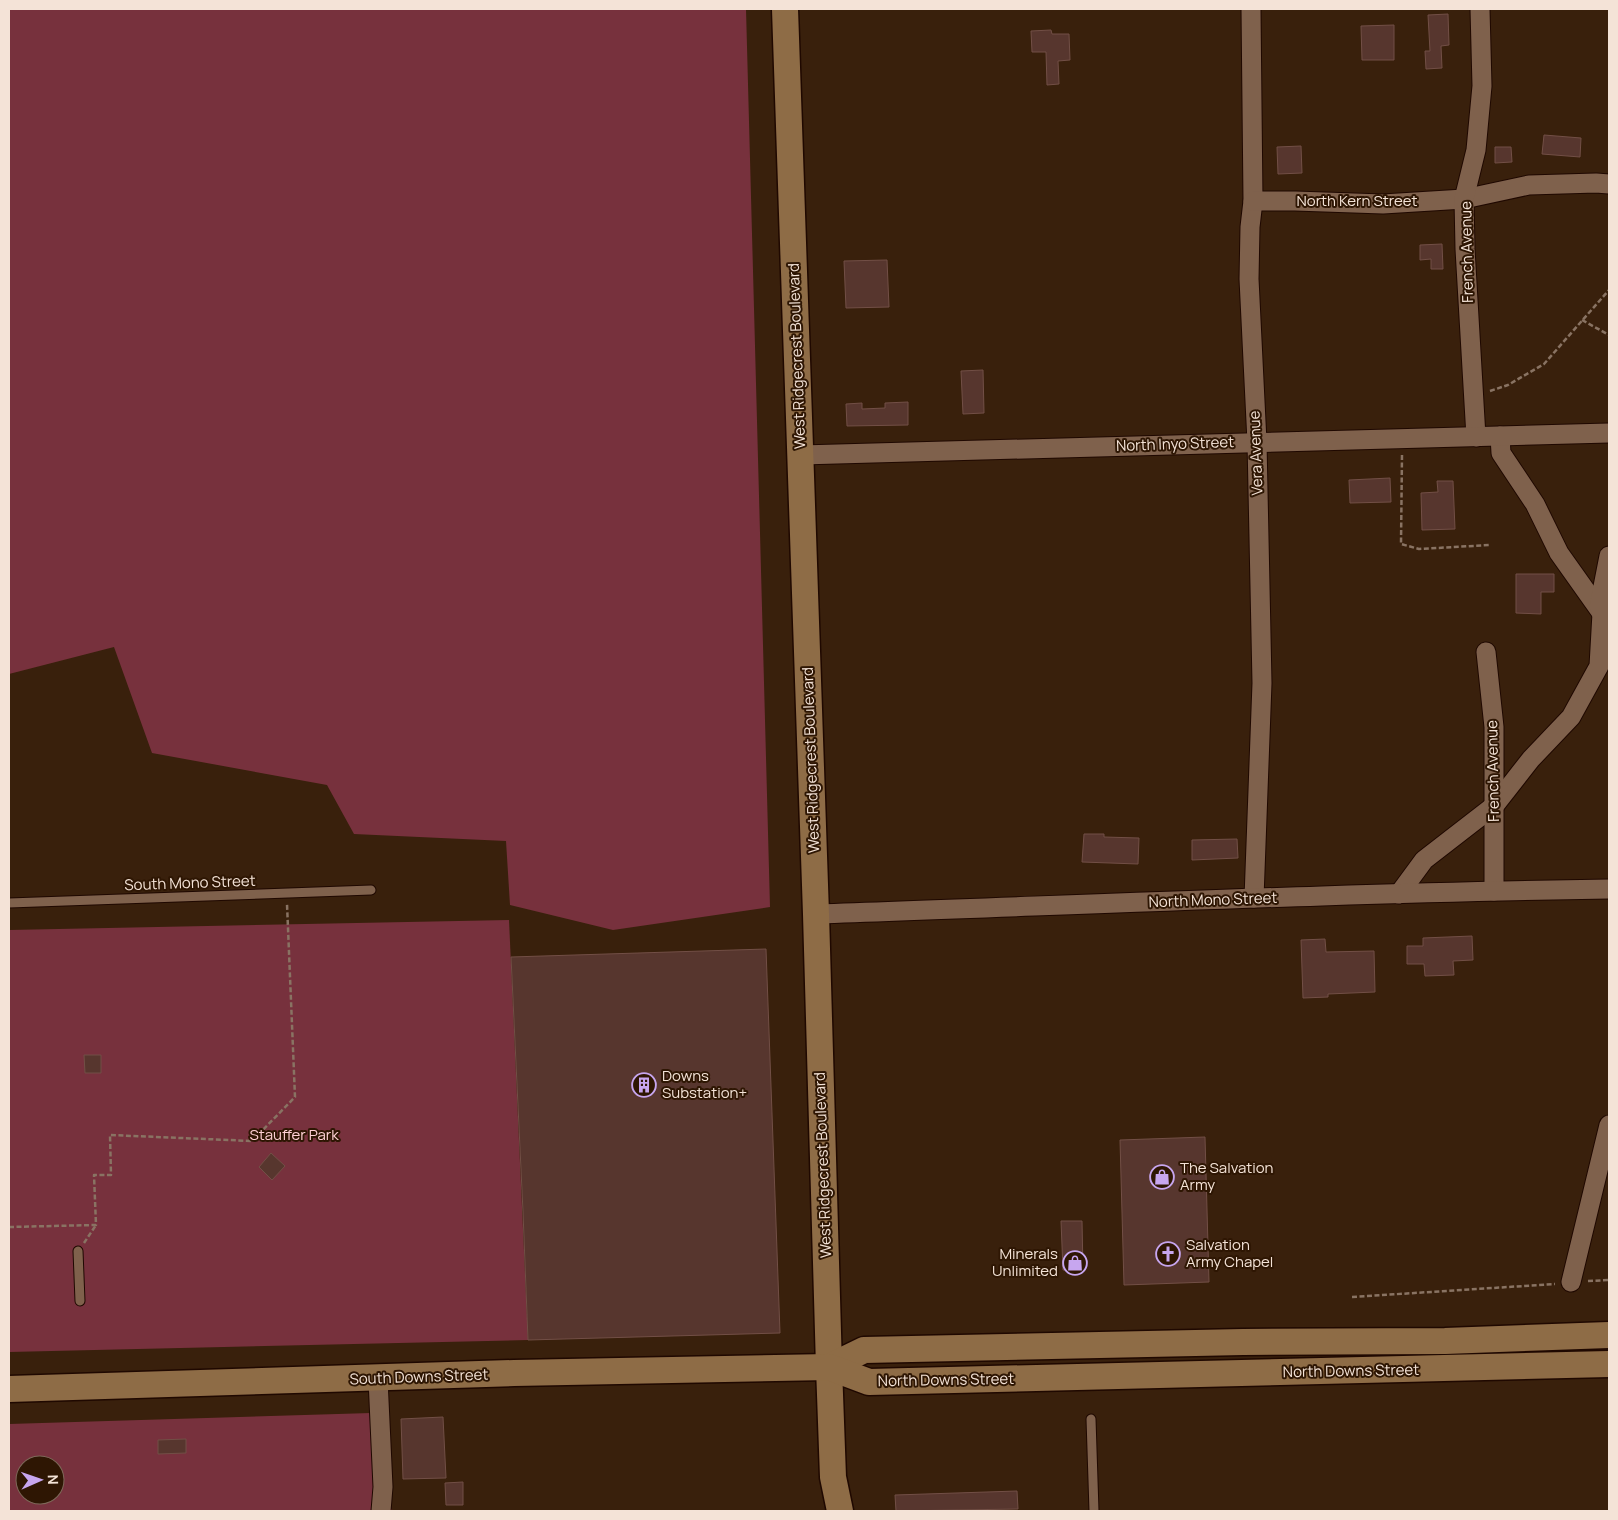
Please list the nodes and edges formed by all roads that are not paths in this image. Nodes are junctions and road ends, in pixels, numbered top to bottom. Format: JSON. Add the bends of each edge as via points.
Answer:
{"nodes":[{"id":1,"x":785,"y":9,"type":"edge"},
{"id":2,"x":1251,"y":9,"type":"edge"},
{"id":3,"x":1480,"y":9,"type":"edge"},
{"id":4,"x":1609,"y":184,"type":"edge"},
{"id":5,"x":1464,"y":198,"type":"junction"},
{"id":6,"x":1253,"y":201,"type":"junction"},
{"id":7,"x":1609,"y":433,"type":"edge"},
{"id":8,"x":1476,"y":436,"type":"junction"},
{"id":9,"x":1500,"y":436,"type":"junction"},
{"id":10,"x":1257,"y":442,"type":"junction"},
{"id":11,"x":801,"y":454,"type":"junction"},
{"id":12,"x":1609,"y":556,"type":"edge"},
{"id":13,"x":1606,"y":619,"type":"edge"},
{"id":14,"x":1486,"y":652,"type":"dead end"},
{"id":15,"x":1495,"y":805,"type":"junction"},
{"id":16,"x":371,"y":890,"type":"dead end"},
{"id":17,"x":1609,"y":890,"type":"edge"},
{"id":18,"x":1494,"y":891,"type":"junction"},
{"id":19,"x":1399,"y":894,"type":"junction"},
{"id":20,"x":1254,"y":898,"type":"junction"},
{"id":21,"x":9,"y":903,"type":"edge"},
{"id":22,"x":816,"y":914,"type":"junction"},
{"id":23,"x":1609,"y":1125,"type":"edge"},
{"id":24,"x":78,"y":1251,"type":"road end"},
{"id":25,"x":1571,"y":1282,"type":"road end"},
{"id":26,"x":80,"y":1301,"type":"dead end"},
{"id":27,"x":1609,"y":1335,"type":"edge"},
{"id":28,"x":1609,"y":1364,"type":"edge"},
{"id":29,"x":829,"y":1367,"type":"junction"},
{"id":30,"x":378,"y":1379,"type":"junction"},
{"id":31,"x":9,"y":1389,"type":"edge"},
{"id":32,"x":1091,"y":1419,"type":"dead end"},
{"id":33,"x":381,"y":1511,"type":"edge"},
{"id":34,"x":840,"y":1511,"type":"edge"},
{"id":35,"x":1094,"y":1511,"type":"edge"}],
"edges":[{"from":1,"to":11,"type":"main road","name":"West Ridgecrest Boulevard"},
{"from":2,"to":6,"type":"street","name":"Vera Avenue"},
{"from":3,"to":5,"type":"street","name":"French Avenue","via":[[1482,86],[1476,150]]},
{"from":4,"to":5,"type":"street","name":"North Kern Street","via":[[1529,185]]},
{"from":5,"to":6,"type":"street","name":"North Kern Street","via":[[1383,204]]},
{"from":5,"to":8,"type":"street","name":"French Avenue"},
{"from":6,"to":10,"type":"street","name":"Vera Avenue","via":[[1249,279]]},
{"from":7,"to":9,"type":"street","name":"North Inyo Street"},
{"from":8,"to":9,"type":"street","name":"North Inyo Street"},
{"from":8,"to":10,"type":"street","name":"North Inyo Street"},
{"from":9,"to":13,"type":"street","via":[[1500,453],[1534,504],[1559,553]]},
{"from":10,"to":11,"type":"street","name":"North Inyo Street"},
{"from":10,"to":20,"type":"street","name":"Vera Avenue","via":[[1262,683]]},
{"from":11,"to":22,"type":"main road","name":"West Ridgecrest Boulevard"},
{"from":12,"to":13,"type":"street","via":[[1599,607]]},
{"from":13,"to":15,"type":"street","via":[[1599,666],[1571,717]]},
{"from":14,"to":15,"type":"street","name":"French Avenue","via":[[1494,727]]},
{"from":15,"to":18,"type":"street","name":"French Avenue"},
{"from":15,"to":19,"type":"street","via":[[1424,860]]},
{"from":16,"to":21,"type":"lane","name":"South Mono Street"},
{"from":17,"to":18,"type":"street","name":"North Mono Street"},
{"from":18,"to":19,"type":"street","name":"North Mono Street"},
{"from":19,"to":20,"type":"street","name":"North Mono Street"},
{"from":20,"to":22,"type":"street","name":"North Mono Street"},
{"from":22,"to":29,"type":"main road","name":"West Ridgecrest Boulevard"},
{"from":23,"to":25,"type":"street"},
{"from":24,"to":26,"type":"lane"},
{"from":27,"to":29,"type":"main road","name":"North Downs Street","via":[[1444,1341],[864,1350]]},
{"from":28,"to":29,"type":"main road","name":"North Downs Street","via":[[869,1382]]},
{"from":29,"to":30,"type":"main road","name":"South Downs Street"},
{"from":29,"to":34,"type":"main road","name":"West Ridgecrest Boulevard","via":[[833,1478]]},
{"from":30,"to":31,"type":"main road","name":"South Downs Street"},
{"from":30,"to":33,"type":"street","via":[[383,1487]]},
{"from":32,"to":35,"type":"lane"}]}
